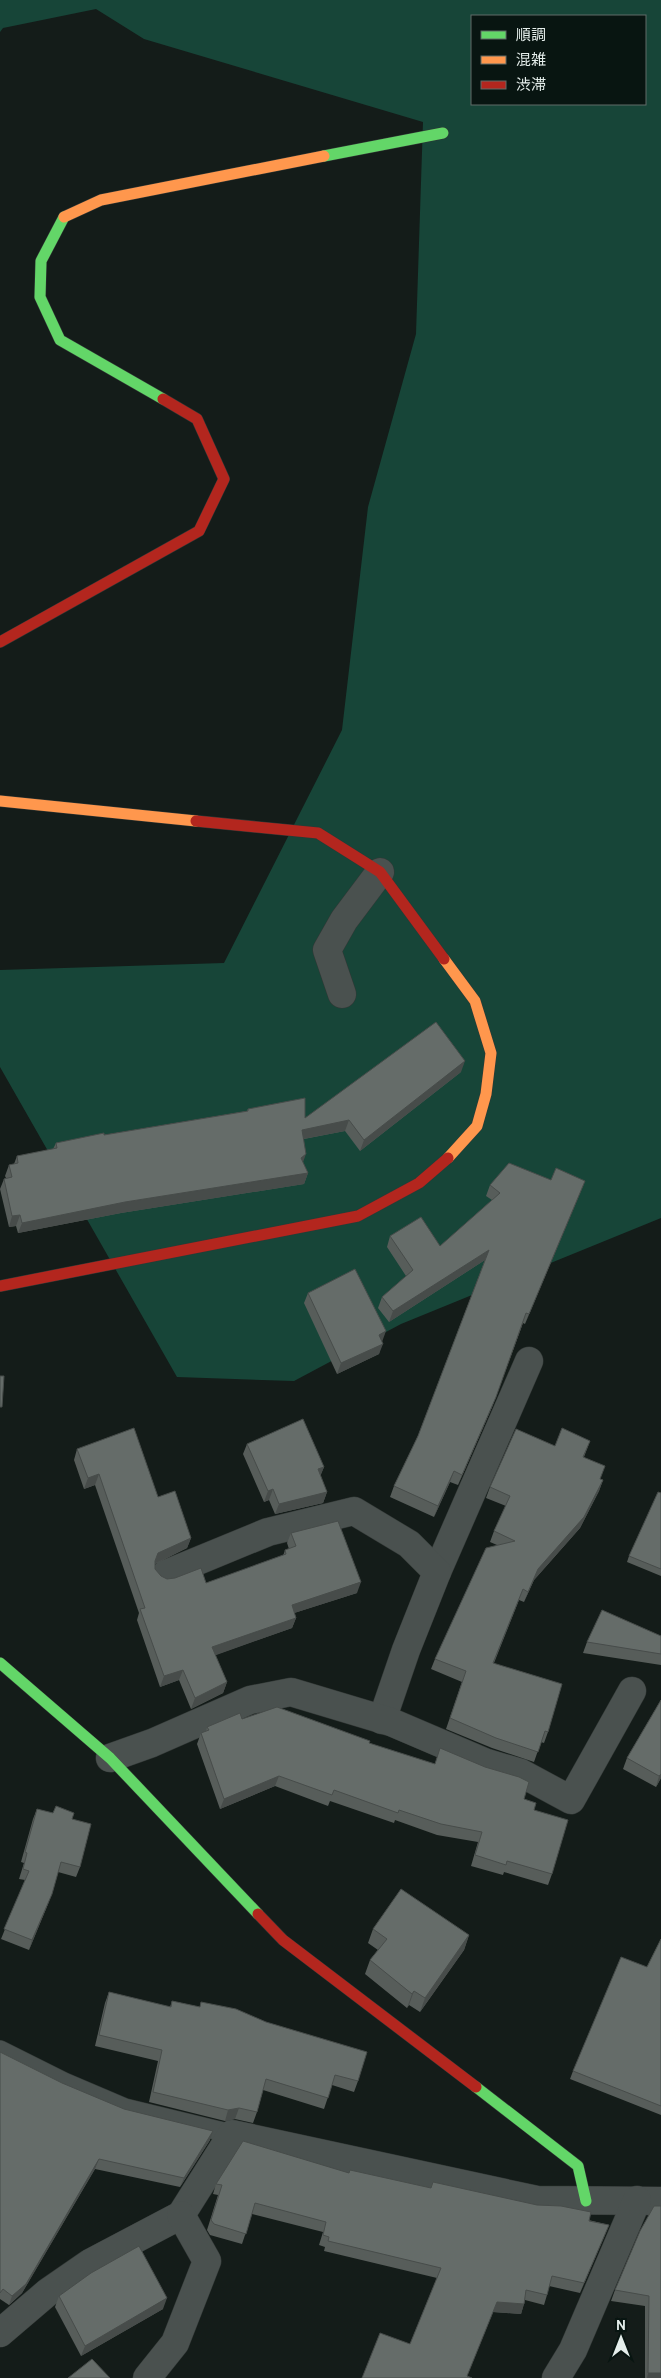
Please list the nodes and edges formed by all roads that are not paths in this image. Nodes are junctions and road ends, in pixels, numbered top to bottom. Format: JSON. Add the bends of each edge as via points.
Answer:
{"nodes":[{"id":1,"x":443,"y":133,"type":"dead end"},
{"id":2,"x":0,"y":642,"type":"edge"},
{"id":3,"x":0,"y":801,"type":"edge"},
{"id":4,"x":380,"y":872,"type":"junction"},
{"id":5,"x":342,"y":994,"type":"dead end"},
{"id":6,"x":0,"y":1286,"type":"edge"},
{"id":7,"x":529,"y":1361,"type":"dead end"},
{"id":8,"x":437,"y":1572,"type":"junction"},
{"id":9,"x":166,"y":1574,"type":"dead end"},
{"id":10,"x":0,"y":1663,"type":"edge"},
{"id":11,"x":632,"y":1691,"type":"dead end"},
{"id":12,"x":382,"y":1720,"type":"junction"},
{"id":13,"x":110,"y":1758,"type":"junction"},
{"id":14,"x":0,"y":2050,"type":"edge"},
{"id":15,"x":232,"y":2134,"type":"junction"},
{"id":16,"x":649,"y":2200,"type":"edge"},
{"id":17,"x":586,"y":2201,"type":"junction"},
{"id":18,"x":181,"y":2215,"type":"junction"},
{"id":19,"x":0,"y":2333,"type":"edge"},
{"id":20,"x":147,"y":2378,"type":"edge"},
{"id":21,"x":556,"y":2378,"type":"edge"}],
"edges":[{"from":1,"to":2,"type":"street","via":[[101,200],[63,217],[41,261],[40,297],[60,340],[198,419],[224,479],[199,531]]},
{"from":3,"to":4,"type":"street","via":[[318,833]]},
{"from":4,"to":5,"type":"street","via":[[344,920],[327,950]]},
{"from":4,"to":6,"type":"street","via":[[475,1001],[491,1053],[486,1094],[476,1126],[448,1158],[419,1183],[358,1216]]},
{"from":7,"to":8,"type":"street"},
{"from":8,"to":9,"type":"street","via":[[409,1544],[354,1511],[268,1532]]},
{"from":8,"to":12,"type":"street"},
{"from":10,"to":13,"type":"street"},
{"from":11,"to":12,"type":"street","via":[[571,1800],[521,1773]]},
{"from":12,"to":13,"type":"street","via":[[291,1692],[250,1700]]},
{"from":13,"to":17,"type":"street","via":[[283,1940],[578,2166]]},
{"from":14,"to":15,"type":"lane","via":[[125,2108]]},
{"from":15,"to":17,"type":"street","via":[[538,2200]]},
{"from":15,"to":18,"type":"street"},
{"from":16,"to":17,"type":"street"},
{"from":16,"to":21,"type":"street"},
{"from":18,"to":19,"type":"street","via":[[90,2263],[48,2292]]},
{"from":18,"to":20,"type":"street","via":[[207,2261],[175,2343]]}]}
